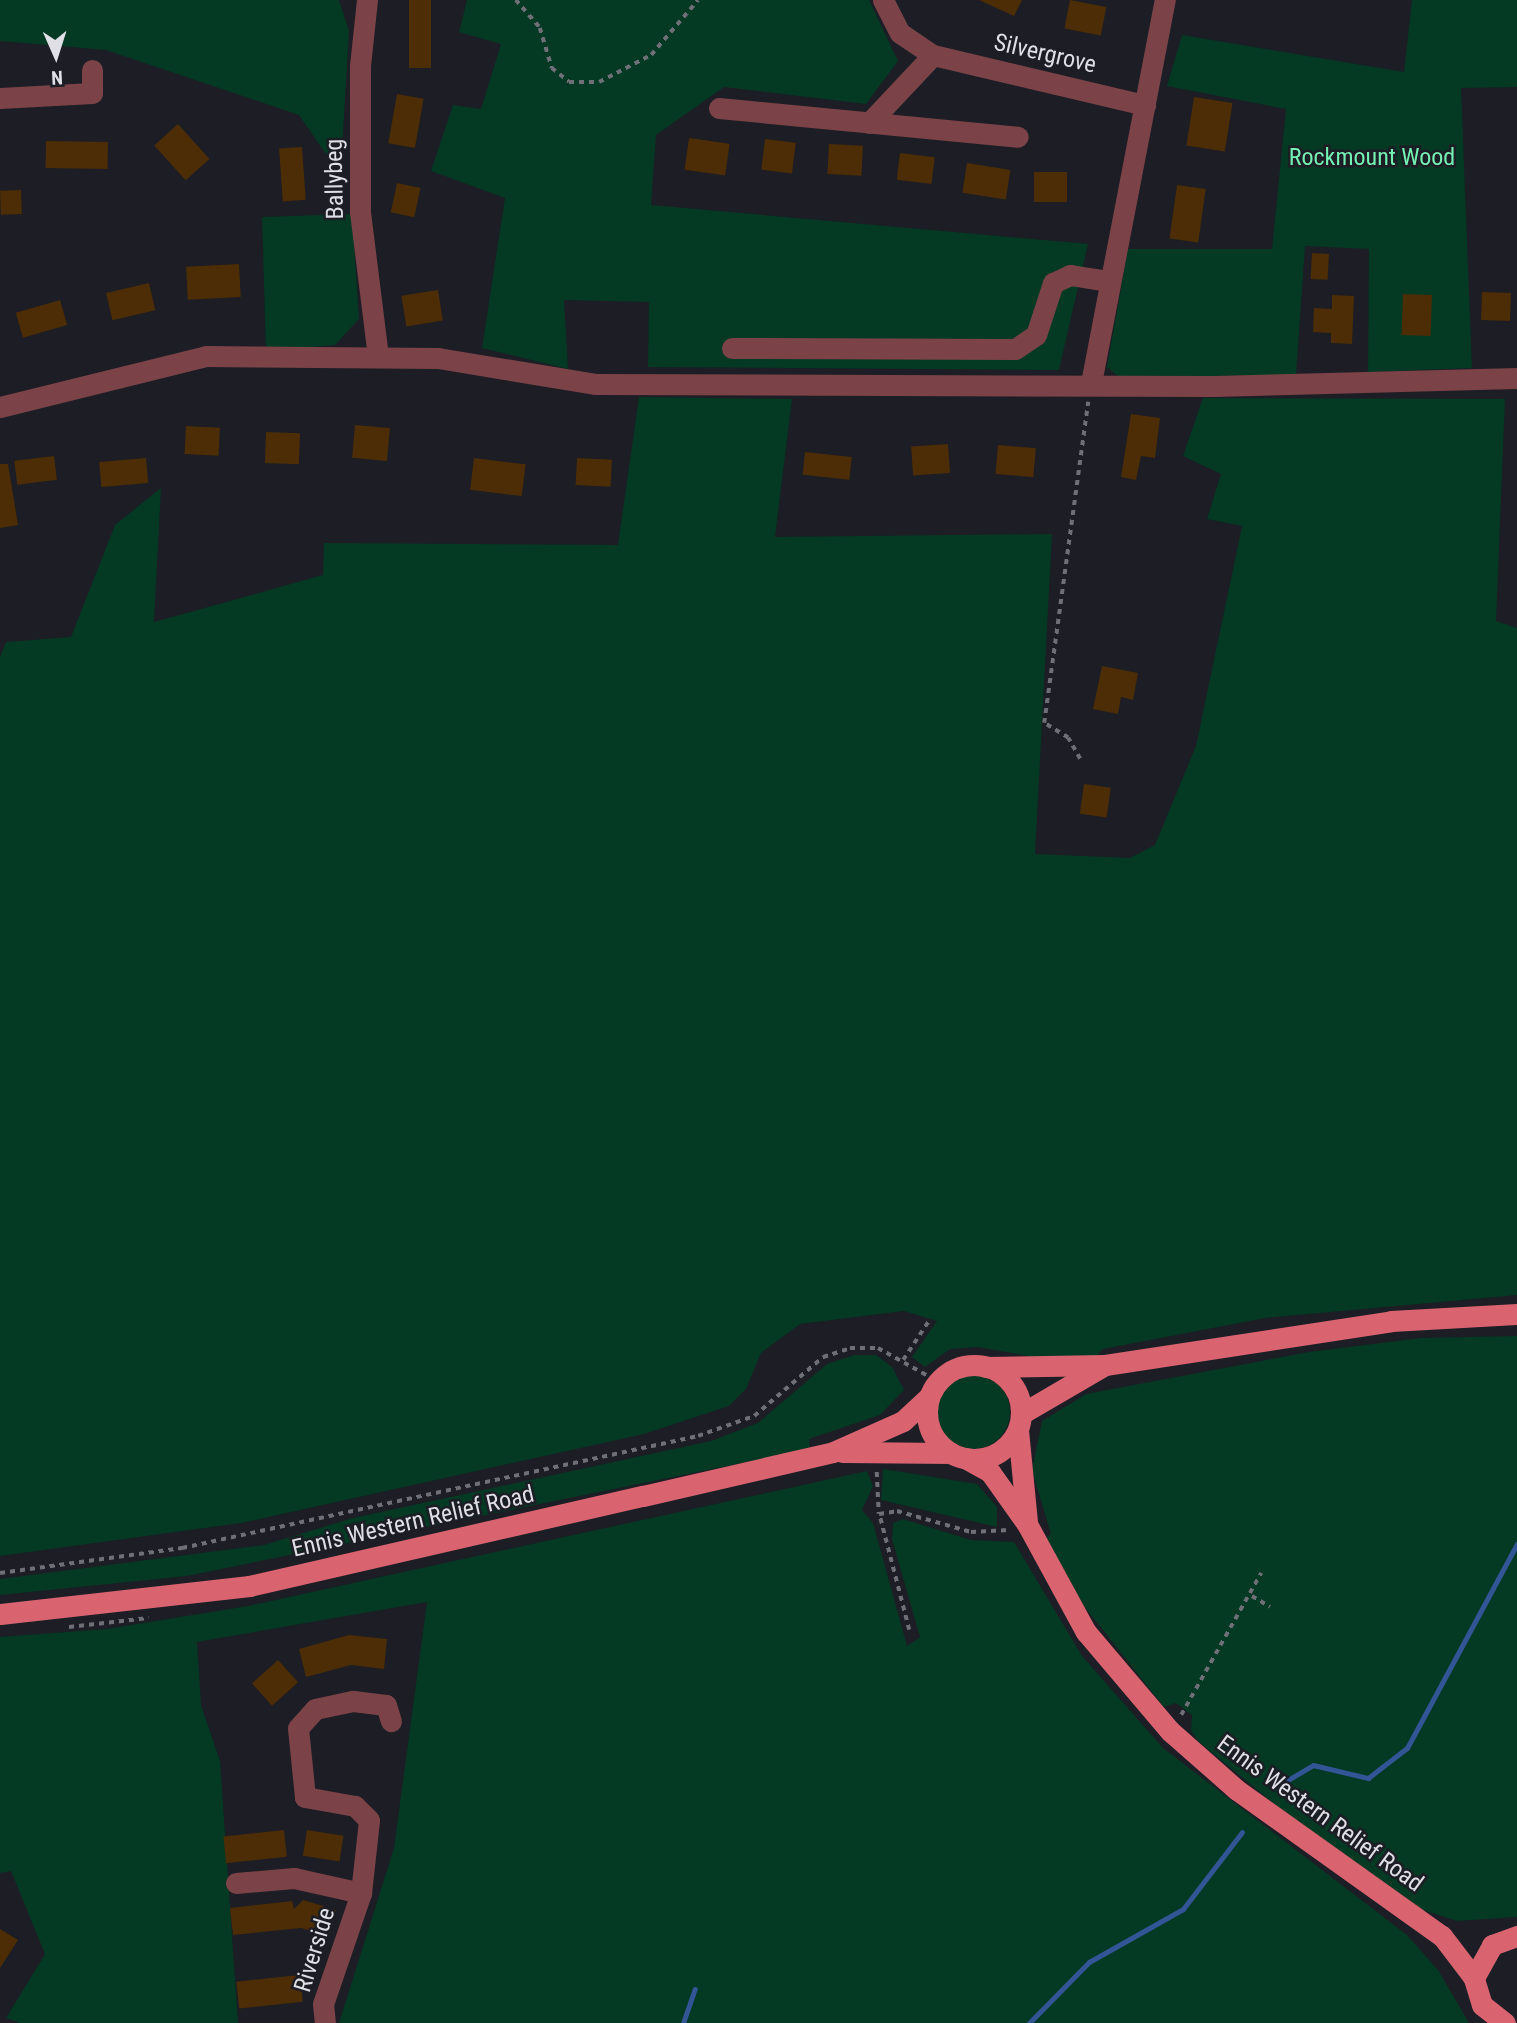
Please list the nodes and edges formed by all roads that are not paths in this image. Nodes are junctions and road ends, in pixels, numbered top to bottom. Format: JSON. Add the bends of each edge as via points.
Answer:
{"nodes":[{"id":1,"x":367,"y":0,"type":"edge"},
{"id":2,"x":883,"y":0,"type":"edge"},
{"id":3,"x":1165,"y":0,"type":"edge"},
{"id":4,"x":933,"y":55,"type":"junction"},
{"id":5,"x":92,"y":69,"type":"dead end"},
{"id":6,"x":0,"y":98,"type":"edge"},
{"id":7,"x":1145,"y":105,"type":"junction"},
{"id":8,"x":719,"y":108,"type":"dead end"},
{"id":9,"x":869,"y":123,"type":"junction"},
{"id":10,"x":1018,"y":137,"type":"dead end"},
{"id":11,"x":1108,"y":281,"type":"junction"},
{"id":12,"x":732,"y":348,"type":"dead end"},
{"id":13,"x":378,"y":357,"type":"junction"},
{"id":14,"x":1517,"y":378,"type":"edge"},
{"id":15,"x":1091,"y":383,"type":"junction"},
{"id":16,"x":0,"y":407,"type":"edge"},
{"id":17,"x":1517,"y":1314,"type":"edge"},
{"id":18,"x":1105,"y":1365,"type":"junction"},
{"id":19,"x":985,"y":1367,"type":"junction"},
{"id":20,"x":934,"y":1390,"type":"junction"},
{"id":21,"x":1019,"y":1422,"type":"junction"},
{"id":22,"x":833,"y":1452,"type":"junction"},
{"id":23,"x":958,"y":1456,"type":"junction"},
{"id":24,"x":1027,"y":1524,"type":"junction"},
{"id":25,"x":0,"y":1614,"type":"edge"},
{"id":26,"x":391,"y":1721,"type":"dead end"},
{"id":27,"x":236,"y":1883,"type":"dead end"},
{"id":28,"x":361,"y":1893,"type":"junction"},
{"id":29,"x":1442,"y":1936,"type":"junction"},
{"id":30,"x":1510,"y":1937,"type":"edge"},
{"id":31,"x":1474,"y":1978,"type":"junction"},
{"id":32,"x":319,"y":2023,"type":"edge"},
{"id":33,"x":325,"y":2023,"type":"edge"},
{"id":34,"x":1505,"y":2023,"type":"edge"}],
"edges":[{"from":1,"to":13,"type":"street","name":"Ballybeg","via":[[360,66],[360,212]]},
{"from":2,"to":4,"type":"street","name":"Silvergrove","via":[[900,33]]},
{"from":3,"to":7,"type":"street"},
{"from":4,"to":7,"type":"street","name":"Silvergrove"},
{"from":4,"to":9,"type":"street"},
{"from":5,"to":6,"type":"street","via":[[92,93]]},
{"from":7,"to":11,"type":"street"},
{"from":8,"to":9,"type":"street"},
{"from":9,"to":10,"type":"street"},
{"from":11,"to":12,"type":"street","via":[[1070,275],[1054,282],[1036,335],[1015,349]]},
{"from":11,"to":15,"type":"street"},
{"from":13,"to":15,"type":"street","via":[[438,358],[596,384]]},
{"from":13,"to":16,"type":"street","via":[[206,356]]},
{"from":14,"to":15,"type":"street"},
{"from":17,"to":18,"type":"main road","via":[[1391,1321]]},
{"from":18,"to":19,"type":"main road"},
{"from":18,"to":21,"type":"main road"},
{"from":19,"to":20,"type":"main road","via":[[959,1368]]},
{"from":19,"to":21,"type":"main road","via":[[1012,1384]]},
{"from":20,"to":22,"type":"main road","name":"Ennis Western Relief Road","via":[[903,1421]]},
{"from":20,"to":23,"type":"main road","via":[[930,1429]]},
{"from":21,"to":23,"type":"main road","via":[[997,1453]]},
{"from":21,"to":24,"type":"main road","name":"Ennis Western Relief Road"},
{"from":22,"to":23,"type":"main road","name":"Ennis Western Relief Road"},
{"from":22,"to":25,"type":"main road","name":"Ennis Western Relief Road","via":[[249,1586]]},
{"from":23,"to":24,"type":"main road","name":"Ennis Western Relief Road","via":[[989,1472]]},
{"from":24,"to":29,"type":"main road","name":"Ennis Western Relief Road","via":[[1086,1632],[1170,1731],[1237,1790]]},
{"from":26,"to":28,"type":"street","name":"Riverside","via":[[386,1705],[353,1701],[315,1709],[298,1728],[305,1797],[355,1806],[369,1820]]},
{"from":27,"to":28,"type":"street","name":"Riverside","via":[[294,1878]]},
{"from":28,"to":33,"type":"street","name":"Riverside","via":[[323,2004]]},
{"from":29,"to":30,"type":"main road","name":"Ennis Western Relief Road","via":[[1467,1944]]},
{"from":29,"to":31,"type":"main road","name":"Ennis Western Relief Road"},
{"from":30,"to":31,"type":"main road","via":[[1483,1954]]},
{"from":31,"to":34,"type":"main road","name":"Ennis Western Relief Road","via":[[1482,2005]]},
{"from":32,"to":33,"type":"street","name":"Riverside"}]}
